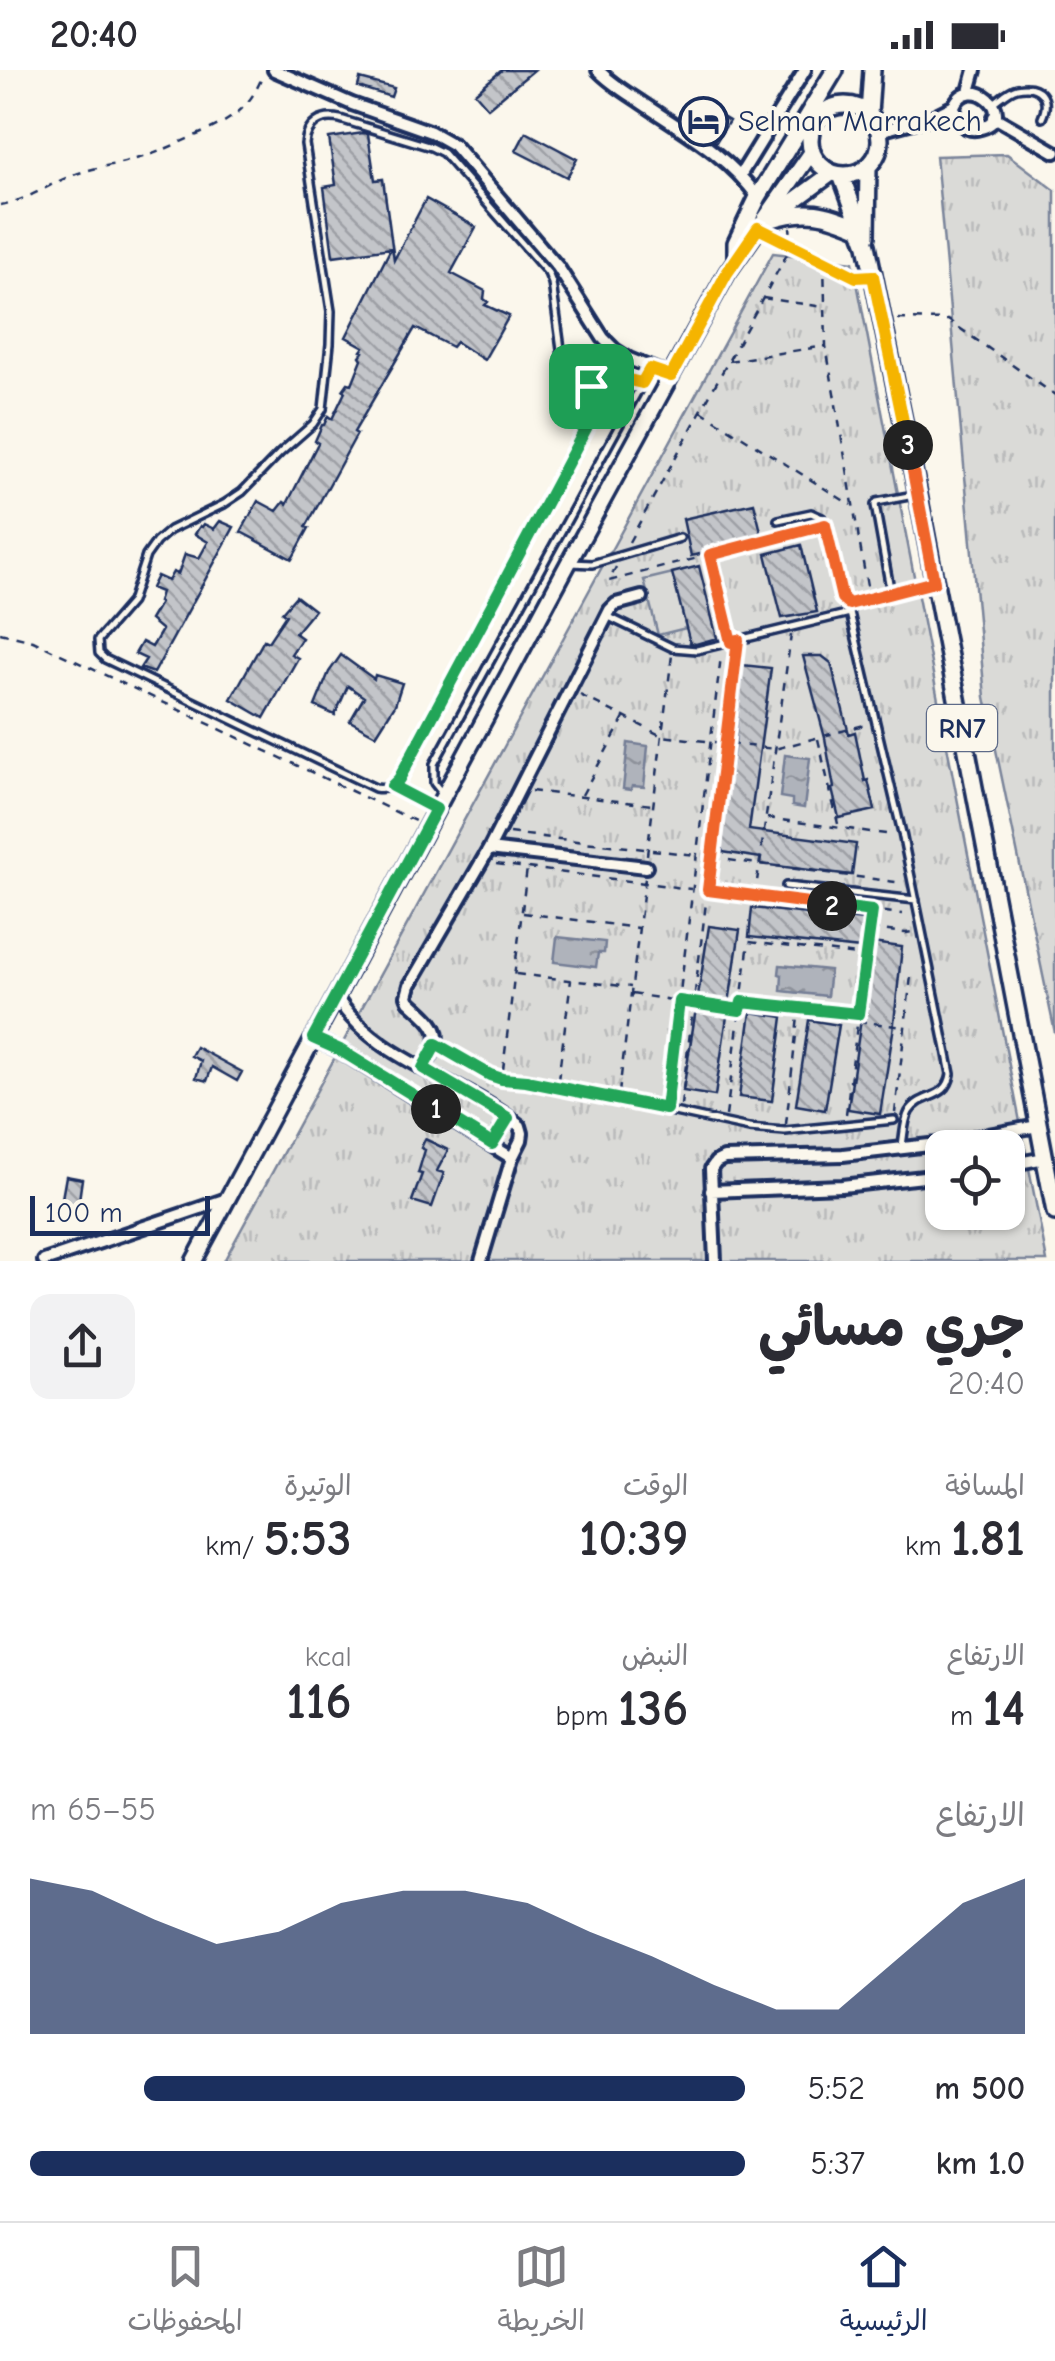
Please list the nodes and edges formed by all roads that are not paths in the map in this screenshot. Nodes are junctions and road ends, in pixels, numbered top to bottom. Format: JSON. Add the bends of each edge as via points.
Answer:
{"nodes":[{"id":1,"x":274,"y":70,"type":"edge"},
{"id":2,"x":598,"y":70,"type":"edge"},
{"id":3,"x":805,"y":70,"type":"edge"},
{"id":4,"x":838,"y":70,"type":"edge"},
{"id":5,"x":872,"y":70,"type":"edge"},
{"id":6,"x":976,"y":70,"type":"edge"},
{"id":7,"x":970,"y":88,"type":"junction"},
{"id":8,"x":995,"y":102,"type":"junction"},
{"id":9,"x":828,"y":108,"type":"junction"},
{"id":10,"x":955,"y":112,"type":"junction"},
{"id":11,"x":869,"y":114,"type":"junction"},
{"id":12,"x":994,"y":117,"type":"junction"},
{"id":13,"x":1042,"y":118,"type":"dead end"},
{"id":14,"x":879,"y":131,"type":"junction"},
{"id":15,"x":1055,"y":152,"type":"edge"},
{"id":16,"x":811,"y":153,"type":"junction"},
{"id":17,"x":868,"y":167,"type":"junction"},
{"id":18,"x":741,"y":174,"type":"junction"},
{"id":19,"x":837,"y":174,"type":"junction"},
{"id":20,"x":758,"y":197,"type":"junction"},
{"id":21,"x":761,"y":226,"type":"junction"},
{"id":22,"x":861,"y":228,"type":"junction"},
{"id":23,"x":867,"y":245,"type":"junction"},
{"id":24,"x":736,"y":258,"type":"junction"},
{"id":25,"x":650,"y":369,"type":"junction"},
{"id":26,"x":671,"y":376,"type":"junction"},
{"id":27,"x":642,"y":383,"type":"junction"},
{"id":28,"x":591,"y":386,"type":"junction"},
{"id":29,"x":918,"y":494,"type":"junction"},
{"id":30,"x":778,"y":520,"type":"dead end"},
{"id":31,"x":680,"y":538,"type":"dead end"},
{"id":32,"x":569,"y":562,"type":"junction"},
{"id":33,"x":934,"y":582,"type":"junction"},
{"id":34,"x":891,"y":594,"type":"junction"},
{"id":35,"x":642,"y":597,"type":"dead end"},
{"id":36,"x":607,"y":616,"type":"junction"},
{"id":37,"x":392,"y":786,"type":"junction"},
{"id":38,"x":444,"y":795,"type":"junction"},
{"id":39,"x":436,"y":809,"type":"junction"},
{"id":40,"x":489,"y":849,"type":"junction"},
{"id":41,"x":646,"y":867,"type":"dead end"},
{"id":42,"x":786,"y":886,"type":"dead end"},
{"id":43,"x":916,"y":900,"type":"junction"},
{"id":44,"x":336,"y":997,"type":"junction"},
{"id":45,"x":313,"y":1038,"type":"junction"},
{"id":46,"x":436,"y":1044,"type":"junction"},
{"id":47,"x":423,"y":1068,"type":"junction"},
{"id":48,"x":508,"y":1118,"type":"junction"},
{"id":49,"x":894,"y":1120,"type":"road end"},
{"id":50,"x":1038,"y":1126,"type":"junction"},
{"id":51,"x":492,"y":1144,"type":"junction"},
{"id":52,"x":902,"y":1148,"type":"junction"},
{"id":53,"x":512,"y":1158,"type":"junction"},
{"id":54,"x":1045,"y":1158,"type":"junction"},
{"id":55,"x":1025,"y":1162,"type":"edge"},
{"id":56,"x":925,"y":1177,"type":"edge"},
{"id":57,"x":711,"y":1191,"type":"junction"},
{"id":58,"x":228,"y":1199,"type":"junction"},
{"id":59,"x":1055,"y":1212,"type":"edge"},
{"id":60,"x":44,"y":1261,"type":"edge"},
{"id":61,"x":194,"y":1261,"type":"edge"},
{"id":62,"x":481,"y":1261,"type":"edge"},
{"id":63,"x":715,"y":1261,"type":"edge"}],
"edges":[{"from":1,"to":25,"type":"street","via":[[454,144],[558,268],[602,338]]},
{"from":2,"to":18,"type":"street"},
{"from":3,"to":18,"type":"street"},
{"from":4,"to":9,"type":"main road"},
{"from":4,"to":20,"type":"main road"},
{"from":5,"to":11,"type":"main road"},
{"from":6,"to":7,"type":"street"},
{"from":7,"to":8,"type":"street"},
{"from":7,"to":10,"type":"street","via":[[959,94]]},
{"from":8,"to":12,"type":"street"},
{"from":8,"to":13,"type":"lane","via":[[1013,89],[1033,88],[1046,100]]},
{"from":9,"to":11,"type":"main road","via":[[849,104]]},
{"from":9,"to":16,"type":"main road","via":[[812,124]]},
{"from":10,"to":12,"type":"street","via":[[966,128],[985,127]]},
{"from":10,"to":14,"type":"street"},
{"from":11,"to":14,"type":"main road"},
{"from":12,"to":15,"type":"street"},
{"from":14,"to":17,"type":"main road","number":"RN7"},
{"from":16,"to":19,"type":"main road","number":"RN7"},
{"from":16,"to":21,"type":"main road"},
{"from":17,"to":19,"type":"main road"},
{"from":17,"to":23,"type":"main road","number":"RN7"},
{"from":18,"to":20,"type":"street"},
{"from":19,"to":21,"type":"main road"},
{"from":19,"to":22,"type":"main road","number":"RN7"},
{"from":20,"to":24,"type":"main road"},
{"from":21,"to":22,"type":"main road","via":[[814,212]]},
{"from":21,"to":24,"type":"main road"},
{"from":22,"to":23,"type":"main road","number":"RN7"},
{"from":23,"to":29,"type":"main road","number":"RN7"},
{"from":24,"to":26,"type":"main road"},
{"from":25,"to":26,"type":"street"},
{"from":25,"to":27,"type":"lane"},
{"from":26,"to":32,"type":"main road"},
{"from":27,"to":28,"type":"lane"},
{"from":27,"to":38,"type":"lane","via":[[434,764],[434,782]]},
{"from":28,"to":37,"type":"lane","via":[[592,417]]},
{"from":28,"to":37,"type":"lane","via":[[562,356],[548,273],[447,156],[334,117],[313,124],[305,144],[332,322],[323,409],[242,492],[156,542],[131,602],[97,648],[105,658],[374,788]]},
{"from":29,"to":33,"type":"main road","number":"RN7"},
{"from":29,"to":34,"type":"lane","via":[[874,506]]},
{"from":30,"to":34,"type":"lane","via":[[819,515],[849,604]]},
{"from":31,"to":32,"type":"lane","via":[[587,565]]},
{"from":32,"to":38,"type":"main road"},
{"from":33,"to":34,"type":"lane"},
{"from":33,"to":50,"type":"main road","number":"RN7"},
{"from":35,"to":36,"type":"street","via":[[616,604]]},
{"from":36,"to":40,"type":"street"},
{"from":36,"to":43,"type":"lane","via":[[673,648],[697,650],[850,613]]},
{"from":37,"to":39,"type":"lane"},
{"from":38,"to":39,"type":"main road"},
{"from":39,"to":44,"type":"main road"},
{"from":40,"to":41,"type":"street"},
{"from":40,"to":46,"type":"street","via":[[407,992],[435,1025]]},
{"from":42,"to":43,"type":"lane"},
{"from":43,"to":52,"type":"lane","via":[[951,1080],[910,1111]]},
{"from":44,"to":45,"type":"main road"},
{"from":44,"to":47,"type":"street","via":[[364,1032]]},
{"from":45,"to":51,"type":"street"},
{"from":45,"to":58,"type":"main road"},
{"from":46,"to":47,"type":"street"},
{"from":46,"to":49,"type":"lane","via":[[502,1079],[760,1130]]},
{"from":47,"to":48,"type":"street"},
{"from":48,"to":51,"type":"street"},
{"from":48,"to":53,"type":"street","via":[[522,1133]]},
{"from":50,"to":52,"type":"street"},
{"from":50,"to":54,"type":"main road","number":"RN7"},
{"from":51,"to":53,"type":"street"},
{"from":52,"to":57,"type":"street","via":[[724,1158],[711,1168]]},
{"from":53,"to":62,"type":"street"},
{"from":54,"to":55,"type":"street"},
{"from":54,"to":59,"type":"main road","number":"RN7"},
{"from":56,"to":57,"type":"street"},
{"from":57,"to":63,"type":"street"},
{"from":58,"to":60,"type":"street"},
{"from":58,"to":61,"type":"main road"}]}
